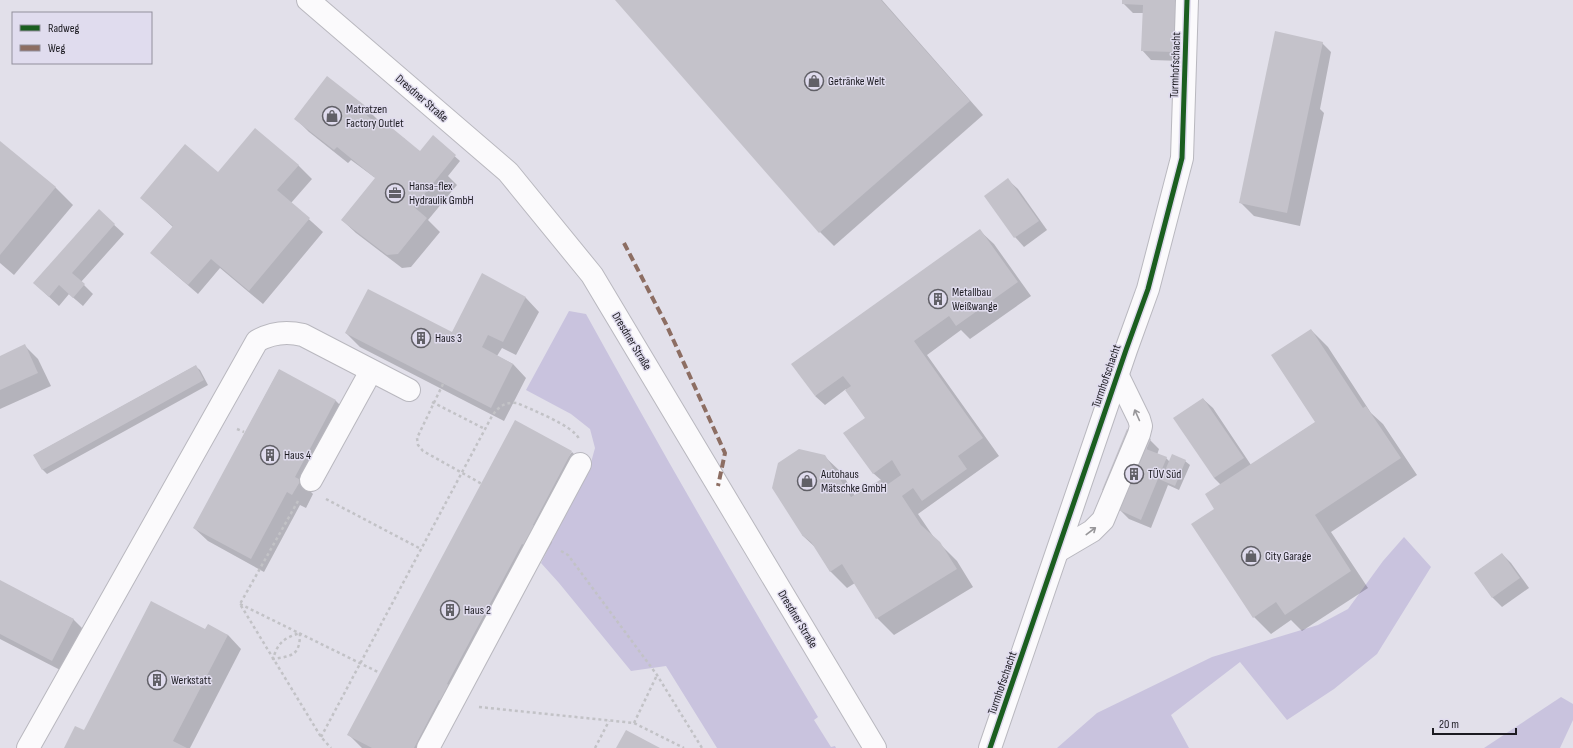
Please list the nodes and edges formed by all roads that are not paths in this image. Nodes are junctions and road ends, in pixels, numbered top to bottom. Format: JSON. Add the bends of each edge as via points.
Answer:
{"nodes":[{"id":1,"x":308,"y":0,"type":"edge"},
{"id":2,"x":1187,"y":0,"type":"edge"},
{"id":3,"x":371,"y":371,"type":"junction"},
{"id":4,"x":1117,"y":374,"type":"junction"},
{"id":5,"x":409,"y":390,"type":"road end"},
{"id":6,"x":580,"y":464,"type":"road end"},
{"id":7,"x":308,"y":484,"type":"road end"},
{"id":8,"x":1058,"y":551,"type":"junction"},
{"id":9,"x":28,"y":748,"type":"edge"},
{"id":10,"x":428,"y":748,"type":"edge"},
{"id":11,"x":875,"y":748,"type":"edge"},
{"id":12,"x":990,"y":748,"type":"edge"}],
"edges":[{"from":1,"to":11,"type":"main road","name":"Dresdner Straße","via":[[508,172],[592,275]]},
{"from":2,"to":4,"type":"main road","name":"Turmhofschacht","via":[[1182,158],[1148,290]]},
{"from":3,"to":5,"type":"main road"},
{"from":3,"to":7,"type":"main road"},
{"from":3,"to":9,"type":"main road","via":[[303,335],[292,332],[265,336],[257,341]]},
{"from":4,"to":8,"type":"main road","name":"Turmhofschacht"},
{"from":8,"to":4,"type":"main road","one_way":true,"via":[[1092,531],[1103,520],[1139,434],[1139,419]]},
{"from":6,"to":10,"type":"main road"},
{"from":8,"to":12,"type":"main road","name":"Turmhofschacht"}]}
